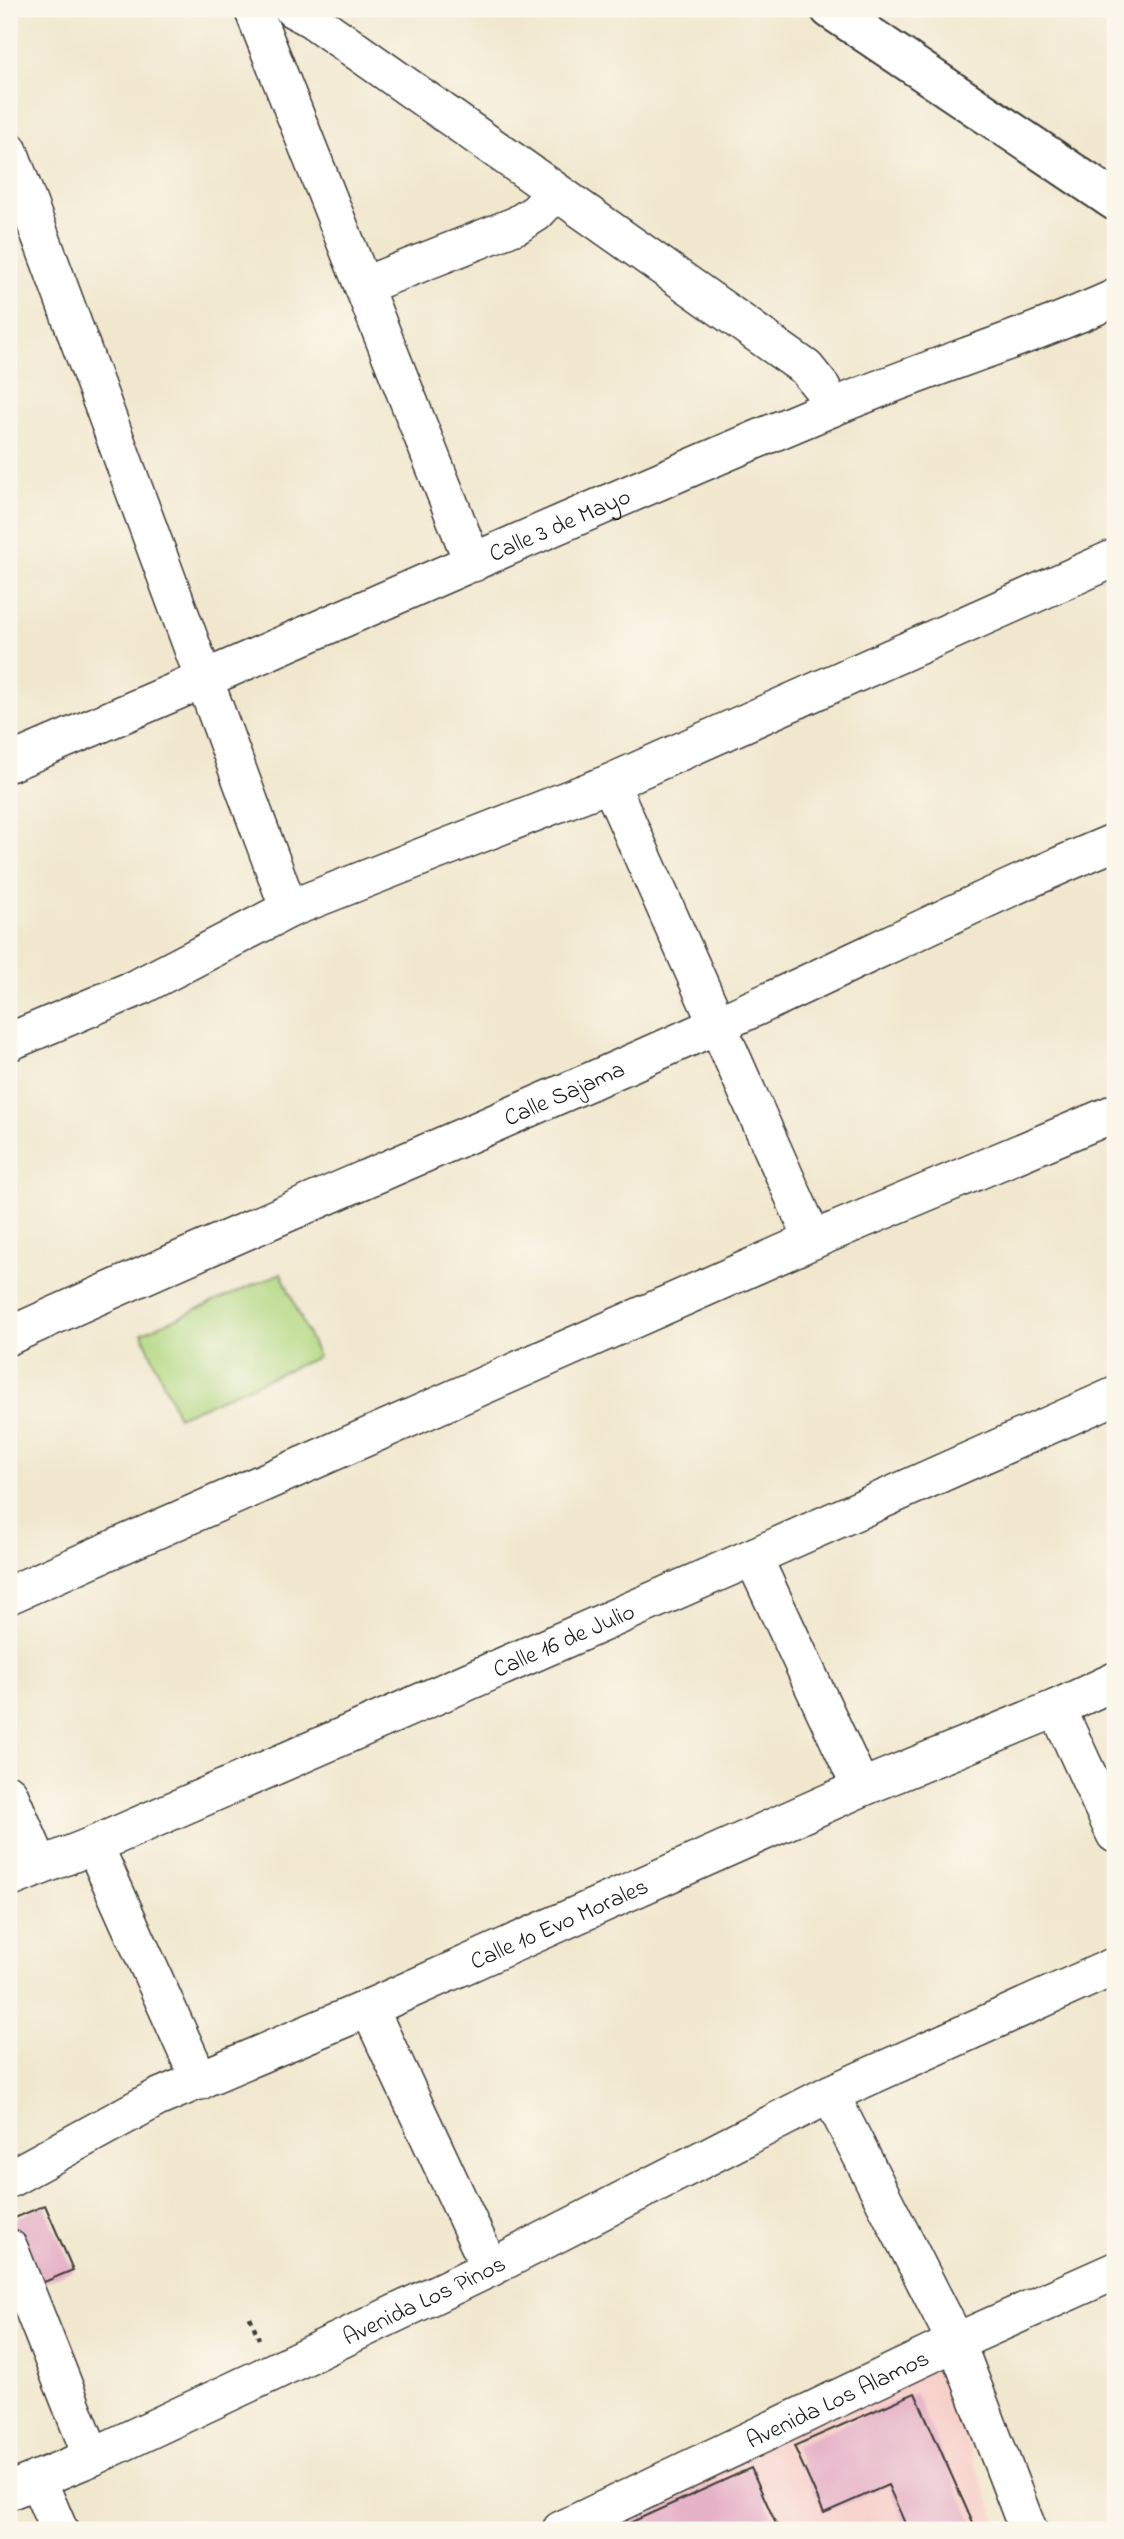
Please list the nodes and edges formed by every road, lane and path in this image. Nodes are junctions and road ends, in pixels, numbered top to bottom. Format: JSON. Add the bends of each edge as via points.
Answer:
{"nodes":[{"id":1,"x":253,"y":9,"type":"edge"},
{"id":2,"x":293,"y":9,"type":"edge"},
{"id":3,"x":830,"y":9,"type":"edge"},
{"id":4,"x":9,"y":151,"type":"edge"},
{"id":5,"x":555,"y":193,"type":"junction"},
{"id":6,"x":1115,"y":201,"type":"edge"},
{"id":7,"x":363,"y":286,"type":"junction"},
{"id":8,"x":1115,"y":298,"type":"edge"},
{"id":9,"x":831,"y":408,"type":"junction"},
{"id":10,"x":1115,"y":558,"type":"edge"},
{"id":11,"x":473,"y":563,"type":"junction"},
{"id":12,"x":206,"y":680,"type":"junction"},
{"id":13,"x":9,"y":763,"type":"edge"},
{"id":14,"x":610,"y":783,"type":"junction"},
{"id":15,"x":1115,"y":842,"type":"edge"},
{"id":16,"x":289,"y":909,"type":"junction"},
{"id":17,"x":717,"y":1025,"type":"junction"},
{"id":18,"x":9,"y":1042,"type":"edge"},
{"id":19,"x":1115,"y":1113,"type":"edge"},
{"id":20,"x":813,"y":1240,"type":"junction"},
{"id":21,"x":9,"y":1336,"type":"edge"},
{"id":22,"x":1115,"y":1396,"type":"edge"},
{"id":23,"x":753,"y":1557,"type":"junction"},
{"id":24,"x":9,"y":1595,"type":"edge"},
{"id":25,"x":1115,"y":1681,"type":"edge"},
{"id":26,"x":1057,"y":1708,"type":"junction"},
{"id":27,"x":861,"y":1788,"type":"junction"},
{"id":28,"x":9,"y":1794,"type":"edge"},
{"id":29,"x":1115,"y":1834,"type":"edge"},
{"id":30,"x":94,"y":1845,"type":"junction"},
{"id":31,"x":24,"y":1872,"type":"edge"},
{"id":32,"x":1115,"y":1966,"type":"edge"},
{"id":33,"x":369,"y":2008,"type":"junction"},
{"id":34,"x":200,"y":2081,"type":"junction"},
{"id":35,"x":831,"y":2094,"type":"junction"},
{"id":36,"x":9,"y":2179,"type":"edge"},
{"id":37,"x":9,"y":2248,"type":"edge"},
{"id":38,"x":489,"y":2268,"type":"junction"},
{"id":39,"x":1115,"y":2271,"type":"edge"},
{"id":40,"x":956,"y":2342,"type":"junction"},
{"id":41,"x":92,"y":2458,"type":"junction"},
{"id":42,"x":23,"y":2485,"type":"edge"},
{"id":43,"x":59,"y":2530,"type":"edge"},
{"id":44,"x":561,"y":2530,"type":"edge"},
{"id":45,"x":1028,"y":2530,"type":"edge"}],
"edges":[{"from":1,"to":7,"type":"street"},
{"from":2,"to":5,"type":"street"},
{"from":3,"to":6,"type":"street"},
{"from":4,"to":12,"type":"street"},
{"from":5,"to":7,"type":"street","via":[[517,225]]},
{"from":5,"to":9,"type":"street","via":[[806,368]]},
{"from":7,"to":11,"type":"street"},
{"from":8,"to":9,"type":"street","name":"Calle 3 de Mayo","via":[[1055,325]]},
{"from":9,"to":11,"type":"street","name":"Calle 3 de Mayo"},
{"from":10,"to":14,"type":"street"},
{"from":11,"to":12,"type":"street","name":"Calle 3 de Mayo"},
{"from":12,"to":13,"type":"street","name":"Calle 3 de Mayo"},
{"from":12,"to":16,"type":"street"},
{"from":14,"to":16,"type":"street"},
{"from":14,"to":17,"type":"street"},
{"from":15,"to":17,"type":"street","name":"Calle Sajama","via":[[1030,877]]},
{"from":16,"to":18,"type":"street","via":[[139,987]]},
{"from":17,"to":20,"type":"street"},
{"from":17,"to":21,"type":"street","name":"Calle Sajama"},
{"from":19,"to":20,"type":"street"},
{"from":20,"to":24,"type":"street"},
{"from":22,"to":23,"type":"street","name":"Calle 16 de Julio"},
{"from":23,"to":27,"type":"street"},
{"from":23,"to":30,"type":"street","name":"Calle 16 de Julio"},
{"from":25,"to":26,"type":"street","name":"Calle 10 Evo Morales"},
{"from":26,"to":27,"type":"street","name":"Calle 10 Evo Morales"},
{"from":26,"to":29,"type":"street"},
{"from":27,"to":33,"type":"street","name":"Calle 10 Evo Morales"},
{"from":28,"to":31,"type":"street"},
{"from":30,"to":31,"type":"street","name":"Calle 16 de Julio"},
{"from":30,"to":34,"type":"street"},
{"from":32,"to":35,"type":"street","name":"Avenida Los Pinos"},
{"from":33,"to":34,"type":"street","name":"Calle 10 Evo Morales"},
{"from":33,"to":38,"type":"street"},
{"from":34,"to":36,"type":"street","name":"Calle 10 Evo Morales","via":[[157,2098]]},
{"from":35,"to":38,"type":"street","name":"Avenida Los Pinos"},
{"from":35,"to":40,"type":"street"},
{"from":37,"to":41,"type":"street"},
{"from":38,"to":41,"type":"street","name":"Avenida Los Pinos"},
{"from":39,"to":40,"type":"street","name":"Avenida Los Alamos"},
{"from":40,"to":44,"type":"street","name":"Avenida Los Alamos"},
{"from":40,"to":45,"type":"street"},
{"from":41,"to":42,"type":"street","name":"Avenida Los Pinos"},
{"from":42,"to":43,"type":"street"}]}
